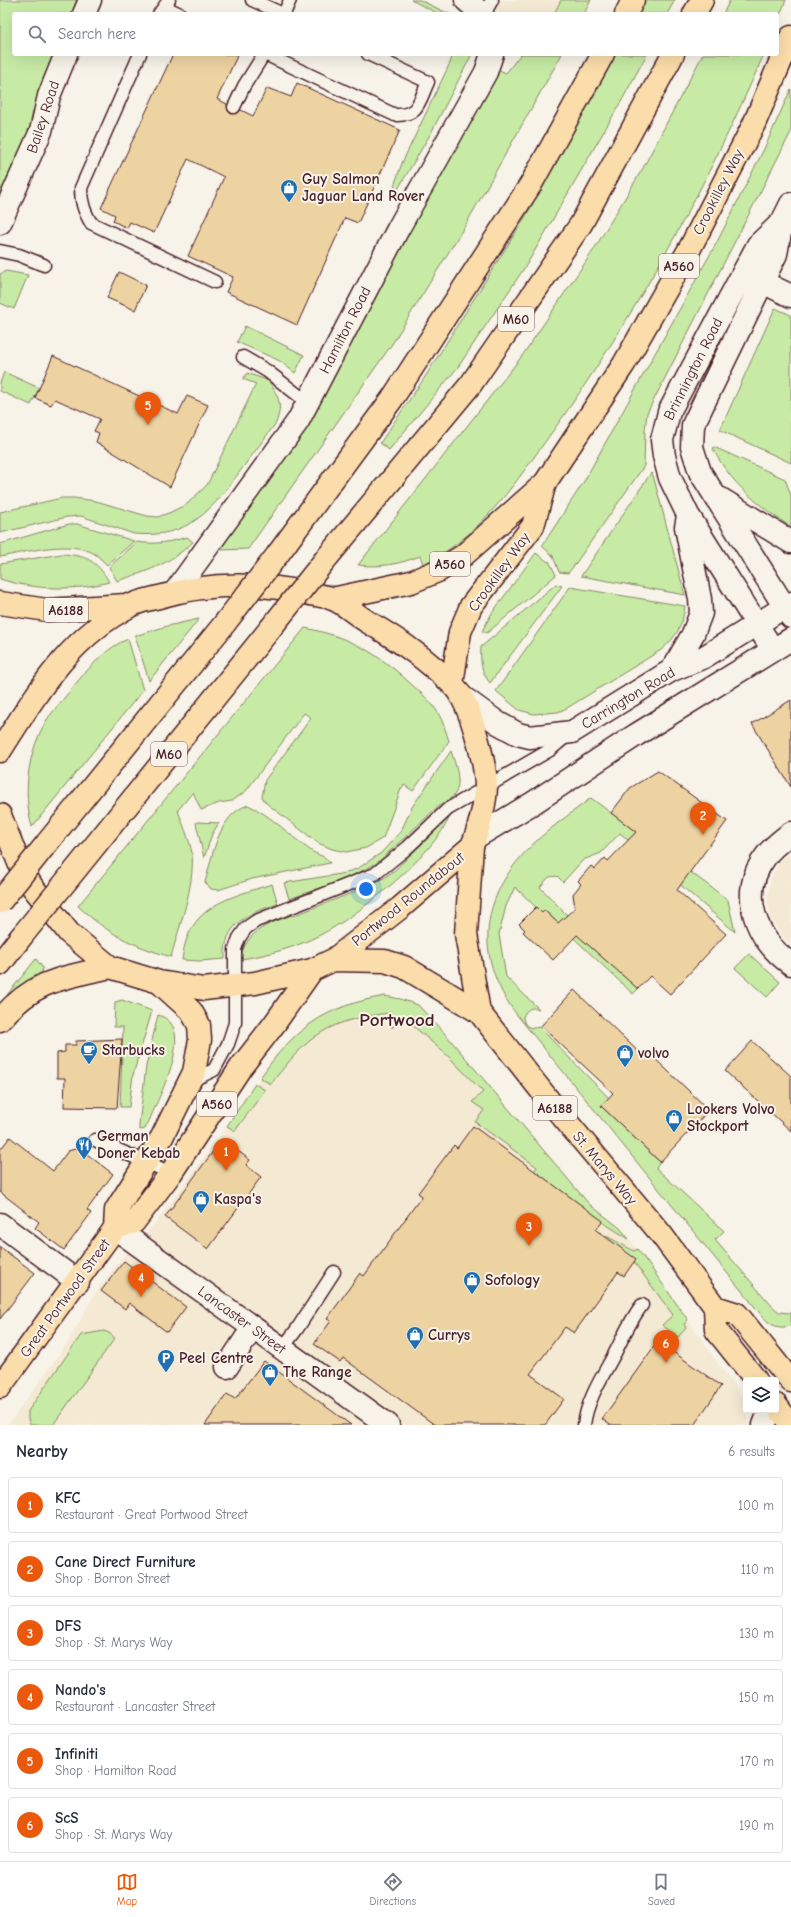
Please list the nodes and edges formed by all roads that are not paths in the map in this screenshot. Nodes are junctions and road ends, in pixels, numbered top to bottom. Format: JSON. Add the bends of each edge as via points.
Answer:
{"nodes":[{"id":1,"x":90,"y":0,"type":"edge"},
{"id":2,"x":252,"y":0,"type":"edge"},
{"id":3,"x":290,"y":0,"type":"edge"},
{"id":4,"x":466,"y":0,"type":"edge"},
{"id":5,"x":492,"y":0,"type":"edge"},
{"id":6,"x":633,"y":0,"type":"edge"},
{"id":7,"x":702,"y":0,"type":"edge"},
{"id":8,"x":164,"y":7,"type":"edge"},
{"id":9,"x":85,"y":12,"type":"edge"},
{"id":10,"x":175,"y":12,"type":"edge"},
{"id":11,"x":279,"y":12,"type":"edge"},
{"id":12,"x":284,"y":12,"type":"edge"},
{"id":13,"x":481,"y":12,"type":"edge"},
{"id":14,"x":484,"y":12,"type":"edge"},
{"id":15,"x":627,"y":12,"type":"edge"},
{"id":16,"x":695,"y":12,"type":"edge"},
{"id":17,"x":791,"y":37,"type":"edge"},
{"id":18,"x":65,"y":56,"type":"edge"},
{"id":19,"x":139,"y":56,"type":"edge"},
{"id":20,"x":263,"y":56,"type":"edge"},
{"id":21,"x":268,"y":56,"type":"edge"},
{"id":22,"x":372,"y":56,"type":"edge"},
{"id":23,"x":491,"y":56,"type":"edge"},
{"id":24,"x":602,"y":56,"type":"edge"},
{"id":25,"x":672,"y":56,"type":"edge"},
{"id":26,"x":234,"y":107,"type":"dead end"},
{"id":27,"x":786,"y":213,"type":"edge"},
{"id":28,"x":0,"y":223,"type":"edge"},
{"id":29,"x":0,"y":251,"type":"edge"},
{"id":30,"x":44,"y":265,"type":"dead end"},
{"id":31,"x":743,"y":273,"type":"junction"},
{"id":32,"x":215,"y":282,"type":"dead end"},
{"id":33,"x":763,"y":282,"type":"junction"},
{"id":34,"x":791,"y":296,"type":"edge"},
{"id":35,"x":243,"y":357,"type":"dead end"},
{"id":36,"x":308,"y":402,"type":"junction"},
{"id":37,"x":545,"y":483,"type":"junction"},
{"id":38,"x":714,"y":495,"type":"junction"},
{"id":39,"x":688,"y":515,"type":"junction"},
{"id":40,"x":791,"y":542,"type":"edge"},
{"id":41,"x":175,"y":592,"type":"junction"},
{"id":42,"x":332,"y":598,"type":"junction"},
{"id":43,"x":0,"y":603,"type":"edge"},
{"id":44,"x":133,"y":604,"type":"junction"},
{"id":45,"x":789,"y":609,"type":"edge"},
{"id":46,"x":757,"y":624,"type":"junction"},
{"id":47,"x":782,"y":645,"type":"edge"},
{"id":48,"x":672,"y":670,"type":"junction"},
{"id":49,"x":457,"y":690,"type":"junction"},
{"id":50,"x":572,"y":732,"type":"junction"},
{"id":51,"x":0,"y":751,"type":"edge"},
{"id":52,"x":486,"y":786,"type":"junction"},
{"id":53,"x":0,"y":815,"type":"edge"},
{"id":54,"x":791,"y":833,"type":"edge"},
{"id":55,"x":474,"y":842,"type":"junction"},
{"id":56,"x":0,"y":902,"type":"edge"},
{"id":57,"x":333,"y":960,"type":"junction"},
{"id":58,"x":0,"y":964,"type":"edge"},
{"id":59,"x":791,"y":964,"type":"edge"},
{"id":60,"x":110,"y":967,"type":"junction"},
{"id":61,"x":312,"y":970,"type":"junction"},
{"id":62,"x":159,"y":982,"type":"junction"},
{"id":63,"x":235,"y":986,"type":"junction"},
{"id":64,"x":479,"y":1012,"type":"junction"},
{"id":65,"x":0,"y":1020,"type":"edge"},
{"id":66,"x":190,"y":1081,"type":"junction"},
{"id":67,"x":95,"y":1140,"type":"dead end"},
{"id":68,"x":147,"y":1161,"type":"junction"},
{"id":69,"x":171,"y":1173,"type":"junction"},
{"id":70,"x":0,"y":1224,"type":"edge"},
{"id":71,"x":116,"y":1228,"type":"junction"},
{"id":72,"x":334,"y":1272,"type":"dead end"},
{"id":73,"x":78,"y":1282,"type":"junction"},
{"id":74,"x":642,"y":1305,"type":"dead end"},
{"id":75,"x":715,"y":1306,"type":"junction"},
{"id":76,"x":246,"y":1338,"type":"dead end"},
{"id":77,"x":282,"y":1349,"type":"junction"},
{"id":78,"x":227,"y":1367,"type":"dead end"},
{"id":79,"x":788,"y":1372,"type":"edge"},
{"id":80,"x":754,"y":1377,"type":"edge"},
{"id":81,"x":0,"y":1388,"type":"edge"},
{"id":82,"x":779,"y":1409,"type":"edge"},
{"id":83,"x":769,"y":1413,"type":"edge"},
{"id":84,"x":388,"y":1425,"type":"edge"},
{"id":85,"x":584,"y":1425,"type":"edge"},
{"id":86,"x":764,"y":1425,"type":"edge"},
{"id":87,"x":791,"y":1425,"type":"edge"}],
"edges":[{"from":1,"to":9,"type":"street"},
{"from":2,"to":11,"type":"lane"},
{"from":3,"to":12,"type":"lane"},
{"from":4,"to":13,"type":"street"},
{"from":5,"to":14,"type":"lane"},
{"from":6,"to":15,"type":"main road"},
{"from":7,"to":16,"type":"main road"},
{"from":8,"to":10,"type":"lane"},
{"from":17,"to":37,"type":"main road","name":"Crookilley Way","number":"A560","via":[[754,124],[690,248],[624,364]]},
{"from":18,"to":28,"type":"street","name":"Bailey Road","via":[[49,96],[40,131]]},
{"from":19,"to":32,"type":"lane","via":[[81,188],[83,209],[91,223]]},
{"from":20,"to":26,"type":"lane"},
{"from":21,"to":22,"type":"lane","via":[[395,115],[406,115],[415,111],[428,82]]},
{"from":23,"to":36,"type":"street","name":"Hamilton Road","via":[[486,72],[398,228]]},
{"from":24,"to":56,"type":"main road","number":"M60","bridge":true,"via":[[531,184],[392,399],[225,623]]},
{"from":25,"to":58,"type":"main road","number":"M60","bridge":true,"via":[[577,230],[471,384],[325,560]]},
{"from":27,"to":31,"type":"street","name":"Brinnington Road","via":[[758,245]]},
{"from":27,"to":33,"type":"street","name":"Brinnington Road","via":[[776,254]]},
{"from":29,"to":30,"type":"lane"},
{"from":31,"to":33,"type":"street"},
{"from":31,"to":39,"type":"street","name":"Brinnington Road","via":[[664,426],[664,456],[670,478]]},
{"from":33,"to":34,"type":"street"},
{"from":33,"to":38,"type":"street","name":"Brinnington Road","via":[[693,425],[694,459]]},
{"from":35,"to":36,"type":"lane","via":[[267,371]]},
{"from":36,"to":41,"type":"street","name":"Hamilton Road","via":[[289,434]]},
{"from":37,"to":42,"type":"main road","name":"Crookilley Way","number":"A560","via":[[464,555],[440,570],[411,582]]},
{"from":37,"to":49,"type":"main road","name":"Crookilley Way","number":"A560","via":[[533,526],[471,606],[460,632]]},
{"from":38,"to":40,"type":"street"},
{"from":38,"to":45,"type":"street","name":"Brinnington Road"},
{"from":39,"to":46,"type":"street","name":"Brinnington Road"},
{"from":39,"to":48,"type":"street","via":[[686,527],[701,613],[693,634]]},
{"from":41,"to":42,"type":"main road","via":[[237,584],[280,588]]},
{"from":41,"to":44,"type":"main road"},
{"from":42,"to":49,"type":"main road","via":[[398,639]]},
{"from":43,"to":44,"type":"main road","number":"A6188","via":[[47,610]]},
{"from":44,"to":51,"type":"main road","via":[[96,627],[72,649],[37,692]]},
{"from":45,"to":46,"type":"street","name":"Carrington Road"},
{"from":46,"to":47,"type":"street","name":"Brinnington Road"},
{"from":46,"to":48,"type":"street","name":"Carrington Road","via":[[704,658]]},
{"from":47,"to":55,"type":"street","via":[[636,735]]},
{"from":48,"to":50,"type":"street","name":"Carrington Road"},
{"from":49,"to":50,"type":"street","name":"Carrington Road","via":[[498,723],[518,734],[530,737]]},
{"from":49,"to":52,"type":"main road","name":"Portwood Roundabout","via":[[480,746]]},
{"from":50,"to":52,"type":"lane","via":[[550,750]]},
{"from":52,"to":55,"type":"main road","name":"Portwood Roundabout"},
{"from":52,"to":63,"type":"lane","via":[[448,809],[375,874],[251,924],[239,938],[235,949]]},
{"from":53,"to":60,"type":"main road","name":"Portwood Roundabout","via":[[19,864],[31,885],[69,933]]},
{"from":54,"to":59,"type":"street","via":[[766,855],[758,868],[752,903],[754,918],[762,935],[782,958]]},
{"from":55,"to":57,"type":"main road","name":"Portwood Roundabout","via":[[400,908]]},
{"from":55,"to":64,"type":"main road","name":"St. Marys Way","number":"A6188","via":[[466,934]]},
{"from":57,"to":61,"type":"main road","name":"Portwood Roundabout"},
{"from":57,"to":64,"type":"main road","name":"St. Marys Way","number":"A6188","via":[[385,961],[404,967]]},
{"from":60,"to":62,"type":"main road","name":"Portwood Roundabout"},
{"from":60,"to":65,"type":"main road","via":[[56,979],[16,1003]]},
{"from":61,"to":63,"type":"main road","name":"Portwood Roundabout"},
{"from":61,"to":69,"type":"main road","name":"Great Portwood Street","number":"A560","via":[[241,1067]]},
{"from":62,"to":63,"type":"main road","name":"Portwood Roundabout","via":[[204,989]]},
{"from":62,"to":66,"type":"main road","name":"Great Portwood Street","number":"A560","via":[[191,1011],[199,1025],[200,1040]]},
{"from":63,"to":66,"type":"lane","via":[[234,1022],[228,1044],[214,1070]]},
{"from":64,"to":75,"type":"main road","name":"St. Marys Way","number":"A6188","via":[[551,1103],[661,1234]]},
{"from":66,"to":68,"type":"main road","name":"Great Portwood Street","number":"A560"},
{"from":67,"to":68,"type":"lane"},
{"from":68,"to":69,"type":"lane"},
{"from":68,"to":71,"type":"main road","name":"Great Portwood Street","number":"A560","via":[[116,1210]]},
{"from":69,"to":71,"type":"main road","name":"Great Portwood Street","number":"A560","via":[[134,1222]]},
{"from":70,"to":73,"type":"street"},
{"from":71,"to":73,"type":"main road","name":"Great Portwood Street"},
{"from":71,"to":77,"type":"street","name":"Lancaster Street"},
{"from":72,"to":77,"type":"lane"},
{"from":73,"to":81,"type":"main road","name":"Great Portwood Street"},
{"from":74,"to":85,"type":"lane","via":[[633,1316],[601,1377]]},
{"from":75,"to":79,"type":"main road","via":[[737,1314]]},
{"from":75,"to":80,"type":"main road","via":[[716,1330]]},
{"from":76,"to":78,"type":"street"},
{"from":77,"to":84,"type":"street","name":"Lancaster Street"},
{"from":82,"to":87,"type":"main road"},
{"from":83,"to":86,"type":"street"}]}
